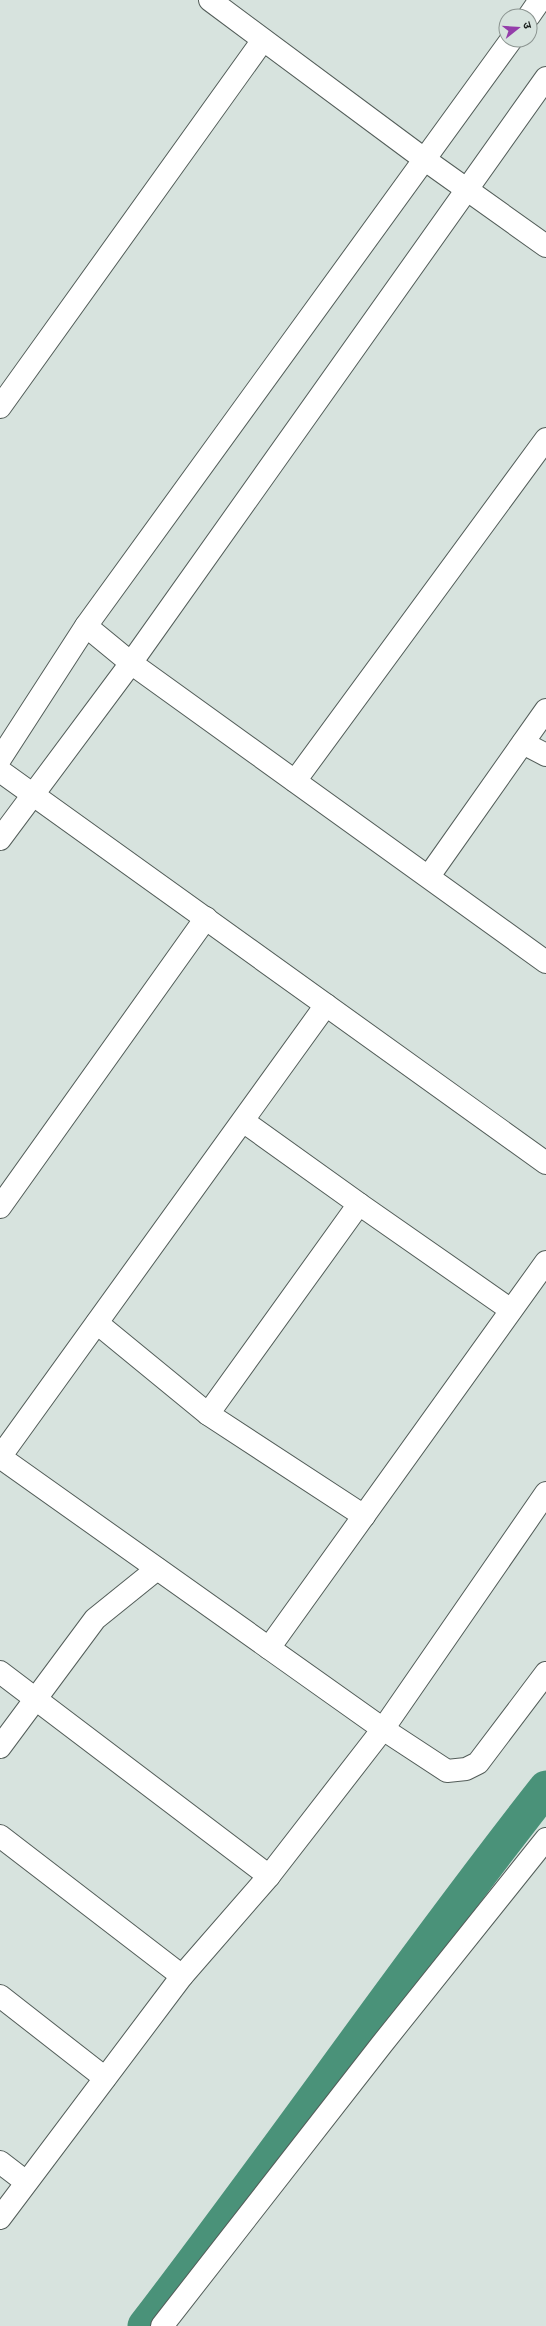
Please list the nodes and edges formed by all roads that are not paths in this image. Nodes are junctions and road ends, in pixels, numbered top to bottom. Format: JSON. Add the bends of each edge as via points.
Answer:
{"nodes":[{"id":1,"x":210,"y":0,"type":"edge"},
{"id":2,"x":263,"y":40,"type":"junction"},
{"id":3,"x":505,"y":48,"type":"edge"},
{"id":4,"x":546,"y":78,"type":"edge"},
{"id":5,"x":424,"y":159,"type":"junction"},
{"id":6,"x":466,"y":188,"type":"junction"},
{"id":7,"x":546,"y":246,"type":"edge"},
{"id":8,"x":0,"y":407,"type":"edge"},
{"id":9,"x":546,"y":439,"type":"edge"},
{"id":10,"x":86,"y":626,"type":"junction"},
{"id":11,"x":131,"y":664,"type":"junction"},
{"id":12,"x":546,"y":710,"type":"edge"},
{"id":13,"x":523,"y":743,"type":"junction"},
{"id":14,"x":546,"y":755,"type":"edge"},
{"id":15,"x":0,"y":759,"type":"edge"},
{"id":16,"x":0,"y":771,"type":"edge"},
{"id":17,"x":296,"y":781,"type":"junction"},
{"id":18,"x":33,"y":794,"type":"junction"},
{"id":19,"x":0,"y":839,"type":"edge"},
{"id":20,"x":429,"y":876,"type":"junction"},
{"id":21,"x":206,"y":918,"type":"junction"},
{"id":22,"x":546,"y":962,"type":"edge"},
{"id":23,"x":326,"y":1005,"type":"junction"},
{"id":24,"x":243,"y":1121,"type":"junction"},
{"id":25,"x":546,"y":1163,"type":"edge"},
{"id":26,"x":359,"y":1204,"type":"junction"},
{"id":27,"x":0,"y":1206,"type":"edge"},
{"id":28,"x":546,"y":1262,"type":"edge"},
{"id":29,"x":511,"y":1310,"type":"junction"},
{"id":30,"x":97,"y":1323,"type":"junction"},
{"id":31,"x":208,"y":1414,"type":"junction"},
{"id":32,"x":0,"y":1457,"type":"edge"},
{"id":33,"x":546,"y":1493,"type":"edge"},
{"id":34,"x":364,"y":1516,"type":"junction"},
{"id":35,"x":157,"y":1569,"type":"junction"},
{"id":36,"x":269,"y":1648,"type":"junction"},
{"id":37,"x":0,"y":1672,"type":"edge"},
{"id":38,"x":546,"y":1673,"type":"edge"},
{"id":39,"x":36,"y":1700,"type":"junction"},
{"id":40,"x":383,"y":1729,"type":"junction"},
{"id":41,"x":0,"y":1747,"type":"edge"},
{"id":42,"x":0,"y":1836,"type":"edge"},
{"id":43,"x":546,"y":1839,"type":"edge"},
{"id":44,"x":269,"y":1876,"type":"junction"},
{"id":45,"x":182,"y":1976,"type":"junction"},
{"id":46,"x":0,"y":1996,"type":"edge"},
{"id":47,"x":105,"y":2078,"type":"junction"},
{"id":48,"x":0,"y":2162,"type":"edge"},
{"id":49,"x":26,"y":2182,"type":"junction"},
{"id":50,"x":0,"y":2218,"type":"edge"},
{"id":51,"x":162,"y":2326,"type":"edge"}],
"edges":[{"from":1,"to":2,"type":"street"},
{"from":2,"to":5,"type":"street"},
{"from":2,"to":8,"type":"street"},
{"from":3,"to":5,"type":"street"},
{"from":4,"to":6,"type":"street"},
{"from":5,"to":6,"type":"street"},
{"from":5,"to":10,"type":"street"},
{"from":6,"to":7,"type":"street"},
{"from":6,"to":11,"type":"street"},
{"from":9,"to":17,"type":"street"},
{"from":10,"to":11,"type":"street"},
{"from":10,"to":15,"type":"street"},
{"from":11,"to":17,"type":"street"},
{"from":11,"to":18,"type":"street"},
{"from":12,"to":13,"type":"street"},
{"from":13,"to":14,"type":"street"},
{"from":13,"to":20,"type":"street"},
{"from":16,"to":18,"type":"street"},
{"from":17,"to":20,"type":"street"},
{"from":18,"to":19,"type":"street"},
{"from":18,"to":21,"type":"street"},
{"from":20,"to":22,"type":"street"},
{"from":21,"to":23,"type":"street"},
{"from":21,"to":27,"type":"street"},
{"from":23,"to":24,"type":"street"},
{"from":23,"to":25,"type":"street"},
{"from":24,"to":26,"type":"street"},
{"from":24,"to":30,"type":"street"},
{"from":26,"to":29,"type":"street"},
{"from":26,"to":31,"type":"street"},
{"from":28,"to":29,"type":"street"},
{"from":29,"to":34,"type":"street"},
{"from":30,"to":31,"type":"street"},
{"from":30,"to":32,"type":"street"},
{"from":31,"to":34,"type":"street"},
{"from":32,"to":35,"type":"street"},
{"from":33,"to":40,"type":"street"},
{"from":34,"to":36,"type":"street"},
{"from":35,"to":36,"type":"street"},
{"from":35,"to":39,"type":"street","via":[[95,1619]]},
{"from":36,"to":40,"type":"street"},
{"from":37,"to":39,"type":"street"},
{"from":38,"to":40,"type":"street","via":[[478,1763],[466,1769],[447,1771]]},
{"from":39,"to":41,"type":"street"},
{"from":39,"to":44,"type":"street"},
{"from":40,"to":44,"type":"street"},
{"from":42,"to":45,"type":"street"},
{"from":43,"to":51,"type":"street","via":[[377,2050]]},
{"from":44,"to":45,"type":"street"},
{"from":45,"to":47,"type":"street"},
{"from":46,"to":47,"type":"street"},
{"from":47,"to":49,"type":"street"},
{"from":48,"to":49,"type":"street"},
{"from":49,"to":50,"type":"street"}]}
